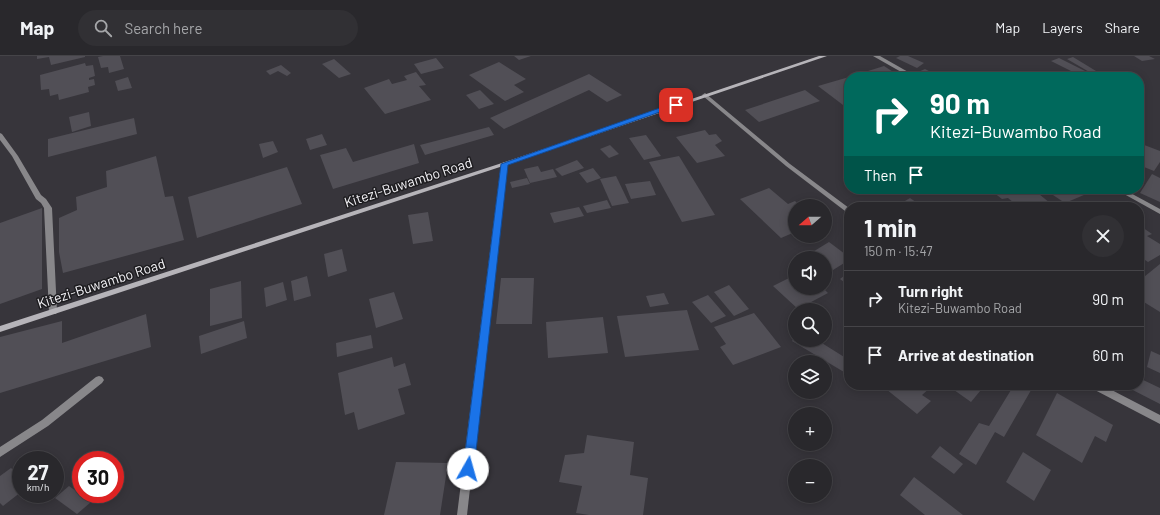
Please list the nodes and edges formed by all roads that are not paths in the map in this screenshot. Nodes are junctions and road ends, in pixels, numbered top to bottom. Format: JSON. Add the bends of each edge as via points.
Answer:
{"nodes":[{"id":1,"x":824,"y":56,"type":"edge"},
{"id":2,"x":876,"y":56,"type":"edge"},
{"id":3,"x":905,"y":72,"type":"edge"},
{"id":4,"x":705,"y":95,"type":"junction"},
{"id":5,"x":0,"y":135,"type":"edge"},
{"id":6,"x":504,"y":164,"type":"junction"},
{"id":7,"x":1127,"y":194,"type":"edge"},
{"id":8,"x":1142,"y":202,"type":"edge"},
{"id":9,"x":1144,"y":203,"type":"edge"},
{"id":10,"x":844,"y":208,"type":"edge"},
{"id":11,"x":1160,"y":212,"type":"edge"},
{"id":12,"x":53,"y":312,"type":"junction"},
{"id":13,"x":0,"y":329,"type":"edge"},
{"id":14,"x":99,"y":380,"type":"dead end"},
{"id":15,"x":1103,"y":390,"type":"edge"},
{"id":16,"x":1160,"y":420,"type":"edge"},
{"id":17,"x":0,"y":452,"type":"edge"},
{"id":18,"x":462,"y":515,"type":"edge"}],
"edges":[{"from":1,"to":4,"type":"street","name":"Kitezi-Buwambo Road"},
{"from":2,"to":3,"type":"street"},
{"from":4,"to":6,"type":"street","name":"Kitezi-Buwambo Road"},
{"from":4,"to":10,"type":"street"},
{"from":5,"to":12,"type":"street","via":[[38,197],[48,208]]},
{"from":6,"to":12,"type":"street","name":"Kitezi-Buwambo Road"},
{"from":6,"to":18,"type":"street"},
{"from":7,"to":8,"type":"street"},
{"from":9,"to":11,"type":"street"},
{"from":12,"to":13,"type":"street","name":"Kitezi-Buwambo Road"},
{"from":14,"to":17,"type":"street","via":[[45,423]]},
{"from":15,"to":16,"type":"street"}]}
